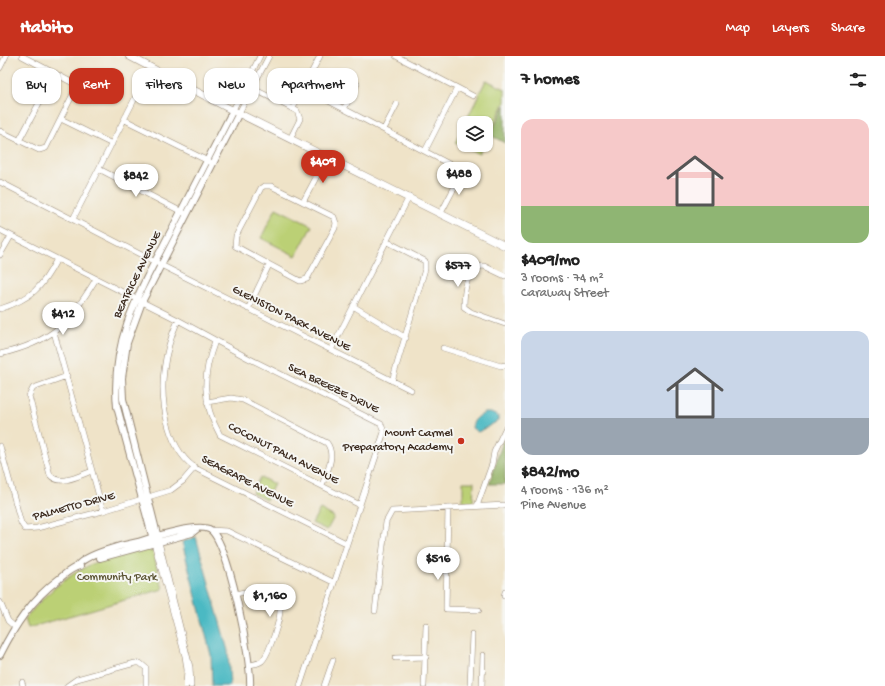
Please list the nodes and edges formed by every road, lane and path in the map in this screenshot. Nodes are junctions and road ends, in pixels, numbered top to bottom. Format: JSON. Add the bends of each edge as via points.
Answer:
{"nodes":[{"id":1,"x":6,"y":56,"type":"edge"},
{"id":2,"x":22,"y":56,"type":"edge"},
{"id":3,"x":129,"y":56,"type":"edge"},
{"id":4,"x":320,"y":56,"type":"edge"},
{"id":5,"x":396,"y":56,"type":"edge"},
{"id":6,"x":258,"y":57,"type":"edge"},
{"id":7,"x":267,"y":59,"type":"edge"},
{"id":8,"x":151,"y":67,"type":"junction"},
{"id":9,"x":0,"y":68,"type":"edge"},
{"id":10,"x":45,"y":68,"type":"edge"},
{"id":11,"x":253,"y":68,"type":"edge"},
{"id":12,"x":314,"y":68,"type":"edge"},
{"id":13,"x":259,"y":74,"type":"edge"},
{"id":14,"x":457,"y":88,"type":"junction"},
{"id":15,"x":259,"y":91,"type":"edge"},
{"id":16,"x":473,"y":96,"type":"dead end"},
{"id":17,"x":69,"y":101,"type":"edge"},
{"id":18,"x":38,"y":104,"type":"edge"},
{"id":19,"x":239,"y":104,"type":"edge"},
{"id":20,"x":241,"y":104,"type":"edge"},
{"id":21,"x":295,"y":104,"type":"edge"},
{"id":22,"x":334,"y":104,"type":"edge"},
{"id":23,"x":346,"y":104,"type":"edge"},
{"id":24,"x":397,"y":104,"type":"dead end"},
{"id":25,"x":293,"y":108,"type":"junction"},
{"id":26,"x":344,"y":109,"type":"junction"},
{"id":27,"x":236,"y":112,"type":"junction"},
{"id":28,"x":61,"y":119,"type":"junction"},
{"id":29,"x":125,"y":120,"type":"junction"},
{"id":30,"x":384,"y":130,"type":"junction"},
{"id":31,"x":0,"y":131,"type":"edge"},
{"id":32,"x":290,"y":139,"type":"junction"},
{"id":33,"x":19,"y":141,"type":"junction"},
{"id":34,"x":112,"y":144,"type":"junction"},
{"id":35,"x":425,"y":151,"type":"junction"},
{"id":36,"x":327,"y":157,"type":"junction"},
{"id":37,"x":207,"y":161,"type":"junction"},
{"id":38,"x":214,"y":164,"type":"junction"},
{"id":39,"x":99,"y":169,"type":"junction"},
{"id":40,"x":462,"y":171,"type":"junction"},
{"id":41,"x":472,"y":176,"type":"dead end"},
{"id":42,"x":0,"y":182,"type":"edge"},
{"id":43,"x":409,"y":197,"type":"junction"},
{"id":44,"x":303,"y":202,"type":"junction"},
{"id":45,"x":182,"y":212,"type":"junction"},
{"id":46,"x":441,"y":213,"type":"junction"},
{"id":47,"x":188,"y":215,"type":"junction"},
{"id":48,"x":73,"y":219,"type":"junction"},
{"id":49,"x":0,"y":230,"type":"edge"},
{"id":50,"x":11,"y":236,"type":"junction"},
{"id":51,"x":386,"y":241,"type":"junction"},
{"id":52,"x":505,"y":246,"type":"edge"},
{"id":53,"x":0,"y":255,"type":"edge"},
{"id":54,"x":57,"y":259,"type":"junction"},
{"id":55,"x":155,"y":262,"type":"junction"},
{"id":56,"x":162,"y":265,"type":"junction"},
{"id":57,"x":269,"y":265,"type":"junction"},
{"id":58,"x":505,"y":276,"type":"edge"},
{"id":59,"x":96,"y":279,"type":"junction"},
{"id":60,"x":139,"y":301,"type":"junction"},
{"id":61,"x":352,"y":306,"type":"junction"},
{"id":62,"x":0,"y":309,"type":"edge"},
{"id":63,"x":248,"y":309,"type":"junction"},
{"id":64,"x":178,"y":320,"type":"junction"},
{"id":65,"x":505,"y":324,"type":"edge"},
{"id":66,"x":54,"y":332,"type":"junction"},
{"id":67,"x":406,"y":338,"type":"junction"},
{"id":68,"x":216,"y":341,"type":"junction"},
{"id":69,"x":443,"y":348,"type":"dead end"},
{"id":70,"x":331,"y":350,"type":"junction"},
{"id":71,"x":0,"y":354,"type":"edge"},
{"id":72,"x":505,"y":365,"type":"edge"},
{"id":73,"x":66,"y":376,"type":"junction"},
{"id":74,"x":392,"y":381,"type":"junction"},
{"id":75,"x":411,"y":390,"type":"dead end"},
{"id":76,"x":207,"y":402,"type":"junction"},
{"id":77,"x":505,"y":429,"type":"edge"},
{"id":78,"x":0,"y":446,"type":"edge"},
{"id":79,"x":194,"y":467,"type":"junction"},
{"id":80,"x":92,"y":472,"type":"junction"},
{"id":81,"x":322,"y":485,"type":"junction"},
{"id":82,"x":145,"y":498,"type":"junction"},
{"id":83,"x":360,"y":504,"type":"junction"},
{"id":84,"x":505,"y":505,"type":"edge"},
{"id":85,"x":477,"y":506,"type":"junction"},
{"id":86,"x":448,"y":508,"type":"junction"},
{"id":87,"x":103,"y":511,"type":"junction"},
{"id":88,"x":210,"y":530,"type":"junction"},
{"id":89,"x":156,"y":540,"type":"junction"},
{"id":90,"x":346,"y":543,"type":"junction"},
{"id":91,"x":333,"y":582,"type":"junction"},
{"id":92,"x":235,"y":594,"type":"junction"},
{"id":93,"x":0,"y":602,"type":"edge"},
{"id":94,"x":479,"y":610,"type":"dead end"},
{"id":95,"x":375,"y":611,"type":"dead end"},
{"id":96,"x":426,"y":625,"type":"dead end"},
{"id":97,"x":15,"y":627,"type":"junction"},
{"id":98,"x":472,"y":634,"type":"dead end"},
{"id":99,"x":0,"y":655,"type":"edge"},
{"id":100,"x":483,"y":655,"type":"dead end"},
{"id":101,"x":426,"y":657,"type":"junction"},
{"id":102,"x":394,"y":658,"type":"dead end"},
{"id":103,"x":333,"y":660,"type":"dead end"},
{"id":104,"x":250,"y":665,"type":"junction"},
{"id":105,"x":68,"y":686,"type":"edge"},
{"id":106,"x":146,"y":686,"type":"edge"},
{"id":107,"x":186,"y":686,"type":"edge"},
{"id":108,"x":191,"y":686,"type":"edge"},
{"id":109,"x":250,"y":686,"type":"edge"},
{"id":110,"x":300,"y":686,"type":"edge"},
{"id":111,"x":324,"y":686,"type":"edge"},
{"id":112,"x":424,"y":686,"type":"edge"},
{"id":113,"x":470,"y":686,"type":"edge"},
{"id":114,"x":482,"y":686,"type":"edge"}],
"edges":[{"from":1,"to":9,"type":"street"},
{"from":2,"to":10,"type":"street"},
{"from":3,"to":8,"type":"highway"},
{"from":4,"to":12,"type":"street"},
{"from":5,"to":14,"type":"street"},
{"from":6,"to":7,"type":"street"},
{"from":6,"to":11,"type":"street","name":"BEATRICE AVENUE"},
{"from":7,"to":13,"type":"street","name":"BEATRICE AVENUE"},
{"from":8,"to":27,"type":"highway"},
{"from":8,"to":29,"type":"street"},
{"from":14,"to":16,"type":"street"},
{"from":14,"to":35,"type":"street"},
{"from":15,"to":25,"type":"street"},
{"from":17,"to":28,"type":"street"},
{"from":18,"to":33,"type":"street"},
{"from":19,"to":27,"type":"street","name":"BEATRICE AVENUE"},
{"from":20,"to":27,"type":"street","name":"BEATRICE AVENUE"},
{"from":21,"to":25,"type":"street"},
{"from":22,"to":26,"type":"street"},
{"from":23,"to":26,"type":"street"},
{"from":24,"to":30,"type":"street"},
{"from":25,"to":32,"type":"street","via":[[300,119]]},
{"from":26,"to":30,"type":"street"},
{"from":27,"to":32,"type":"highway"},
{"from":27,"to":37,"type":"main road","name":"BEATRICE AVENUE"},
{"from":27,"to":38,"type":"main road","name":"BEATRICE AVENUE"},
{"from":28,"to":33,"type":"street","via":[[43,150]]},
{"from":28,"to":34,"type":"street"},
{"from":29,"to":34,"type":"street"},
{"from":29,"to":37,"type":"street"},
{"from":30,"to":35,"type":"street"},
{"from":31,"to":33,"type":"street"},
{"from":32,"to":36,"type":"highway"},
{"from":34,"to":39,"type":"street"},
{"from":35,"to":40,"type":"street"},
{"from":36,"to":43,"type":"highway"},
{"from":36,"to":44,"type":"street"},
{"from":37,"to":38,"type":"street"},
{"from":37,"to":45,"type":"main road","name":"BEATRICE AVENUE"},
{"from":38,"to":47,"type":"main road","name":"BEATRICE AVENUE"},
{"from":39,"to":45,"type":"street"},
{"from":39,"to":48,"type":"street"},
{"from":40,"to":41,"type":"street"},
{"from":40,"to":46,"type":"street"},
{"from":42,"to":48,"type":"street"},
{"from":43,"to":46,"type":"highway"},
{"from":43,"to":51,"type":"street"},
{"from":44,"to":57,"type":"street","via":[[334,218],[336,223],[310,276],[300,281]]},
{"from":44,"to":57,"type":"street","via":[[271,186],[261,188],[234,244],[238,249]]},
{"from":45,"to":47,"type":"street"},
{"from":45,"to":55,"type":"main road","name":"BEATRICE AVENUE"},
{"from":46,"to":52,"type":"highway"},
{"from":47,"to":56,"type":"main road","name":"BEATRICE AVENUE"},
{"from":48,"to":55,"type":"street"},
{"from":49,"to":50,"type":"street","name":"SEA BREEZE DRIVE"},
{"from":50,"to":53,"type":"street"},
{"from":50,"to":54,"type":"street","name":"SEA BREEZE DRIVE"},
{"from":51,"to":61,"type":"street"},
{"from":51,"to":67,"type":"street","via":[[425,260],[425,269]]},
{"from":54,"to":59,"type":"street","name":"SEA BREEZE DRIVE"},
{"from":54,"to":62,"type":"street","via":[[38,290],[19,302]]},
{"from":55,"to":56,"type":"street","name":"GLENISTON PARK AVENUE"},
{"from":55,"to":60,"type":"main road","name":"BEATRICE AVENUE"},
{"from":56,"to":60,"type":"main road","name":"BEATRICE AVENUE"},
{"from":56,"to":63,"type":"street","name":"GLENISTON PARK AVENUE"},
{"from":57,"to":63,"type":"street"},
{"from":58,"to":65,"type":"street","via":[[484,266],[474,266],[469,272],[464,301],[464,307],[471,312]]},
{"from":59,"to":60,"type":"street","name":"SEA BREEZE DRIVE"},
{"from":59,"to":66,"type":"street","via":[[80,306],[65,324]]},
{"from":60,"to":64,"type":"street","name":"SEA BREEZE DRIVE"},
{"from":60,"to":82,"type":"main road","name":"BEATRICE AVENUE","via":[[126,343],[122,378],[125,411]]},
{"from":61,"to":67,"type":"street"},
{"from":61,"to":70,"type":"street"},
{"from":63,"to":70,"type":"street","name":"GLENISTON PARK AVENUE"},
{"from":64,"to":68,"type":"street","name":"SEA BREEZE DRIVE"},
{"from":64,"to":79,"type":"street","name":"SEAGRAPE AVENUE","via":[[166,358],[163,396],[176,444],[182,456]]},
{"from":66,"to":71,"type":"street","via":[[34,343]]},
{"from":66,"to":73,"type":"street"},
{"from":67,"to":74,"type":"street"},
{"from":68,"to":76,"type":"street","name":"COCONUT PALM AVENUE","via":[[208,361]]},
{"from":68,"to":83,"type":"street","name":"SEA BREEZE DRIVE","via":[[381,424],[384,432]]},
{"from":69,"to":72,"type":"street","via":[[501,366]]},
{"from":70,"to":74,"type":"street","name":"GLENISTON PARK AVENUE"},
{"from":73,"to":80,"type":"street"},
{"from":73,"to":80,"type":"street","via":[[33,388],[30,396],[50,475],[54,480],[61,481]]},
{"from":74,"to":75,"type":"street","name":"GLENISTON PARK AVENUE"},
{"from":76,"to":81,"type":"street","name":"COCONUT PALM AVENUE","via":[[210,418],[220,435]]},
{"from":76,"to":81,"type":"street","via":[[231,398],[243,400],[327,443],[331,454]]},
{"from":77,"to":85,"type":"street","via":[[494,452]]},
{"from":78,"to":87,"type":"street","name":"PALMETTO DRIVE","via":[[21,523],[25,529]]},
{"from":79,"to":82,"type":"street","name":"PALMETTO DRIVE","via":[[184,481],[174,488]]},
{"from":79,"to":90,"type":"street","name":"SEAGRAPE AVENUE"},
{"from":80,"to":87,"type":"street"},
{"from":81,"to":83,"type":"street","name":"COCONUT PALM AVENUE"},
{"from":82,"to":87,"type":"street","name":"PALMETTO DRIVE"},
{"from":82,"to":89,"type":"main road","name":"BEATRICE AVENUE"},
{"from":83,"to":90,"type":"street","name":"SEA BREEZE DRIVE"},
{"from":84,"to":85,"type":"street"},
{"from":85,"to":86,"type":"street"},
{"from":86,"to":94,"type":"street","via":[[446,609]]},
{"from":86,"to":95,"type":"street","via":[[398,510],[392,511],[388,516]]},
{"from":88,"to":89,"type":"main road","via":[[191,528]]},
{"from":88,"to":91,"type":"street","via":[[227,531]]},
{"from":88,"to":92,"type":"main road","via":[[220,544]]},
{"from":89,"to":97,"type":"main road","via":[[106,551],[79,563],[39,595]]},
{"from":89,"to":107,"type":"street","via":[[185,656]]},
{"from":89,"to":108,"type":"street","via":[[190,667]]},
{"from":90,"to":91,"type":"street","name":"SEA BREEZE DRIVE"},
{"from":91,"to":110,"type":"street","name":"SEA BREEZE DRIVE"},
{"from":92,"to":104,"type":"main road"},
{"from":92,"to":104,"type":"street","via":[[263,594],[277,602],[280,608],[280,617],[266,656],[258,663]]},
{"from":93,"to":97,"type":"street","via":[[8,621]]},
{"from":96,"to":101,"type":"street"},
{"from":97,"to":99,"type":"main road"},
{"from":98,"to":113,"type":"street"},
{"from":100,"to":114,"type":"street"},
{"from":101,"to":102,"type":"street"},
{"from":101,"to":112,"type":"street"},
{"from":103,"to":111,"type":"street"},
{"from":104,"to":109,"type":"main road"},
{"from":105,"to":106,"type":"street","via":[[76,679],[140,663],[146,668]]}]}
